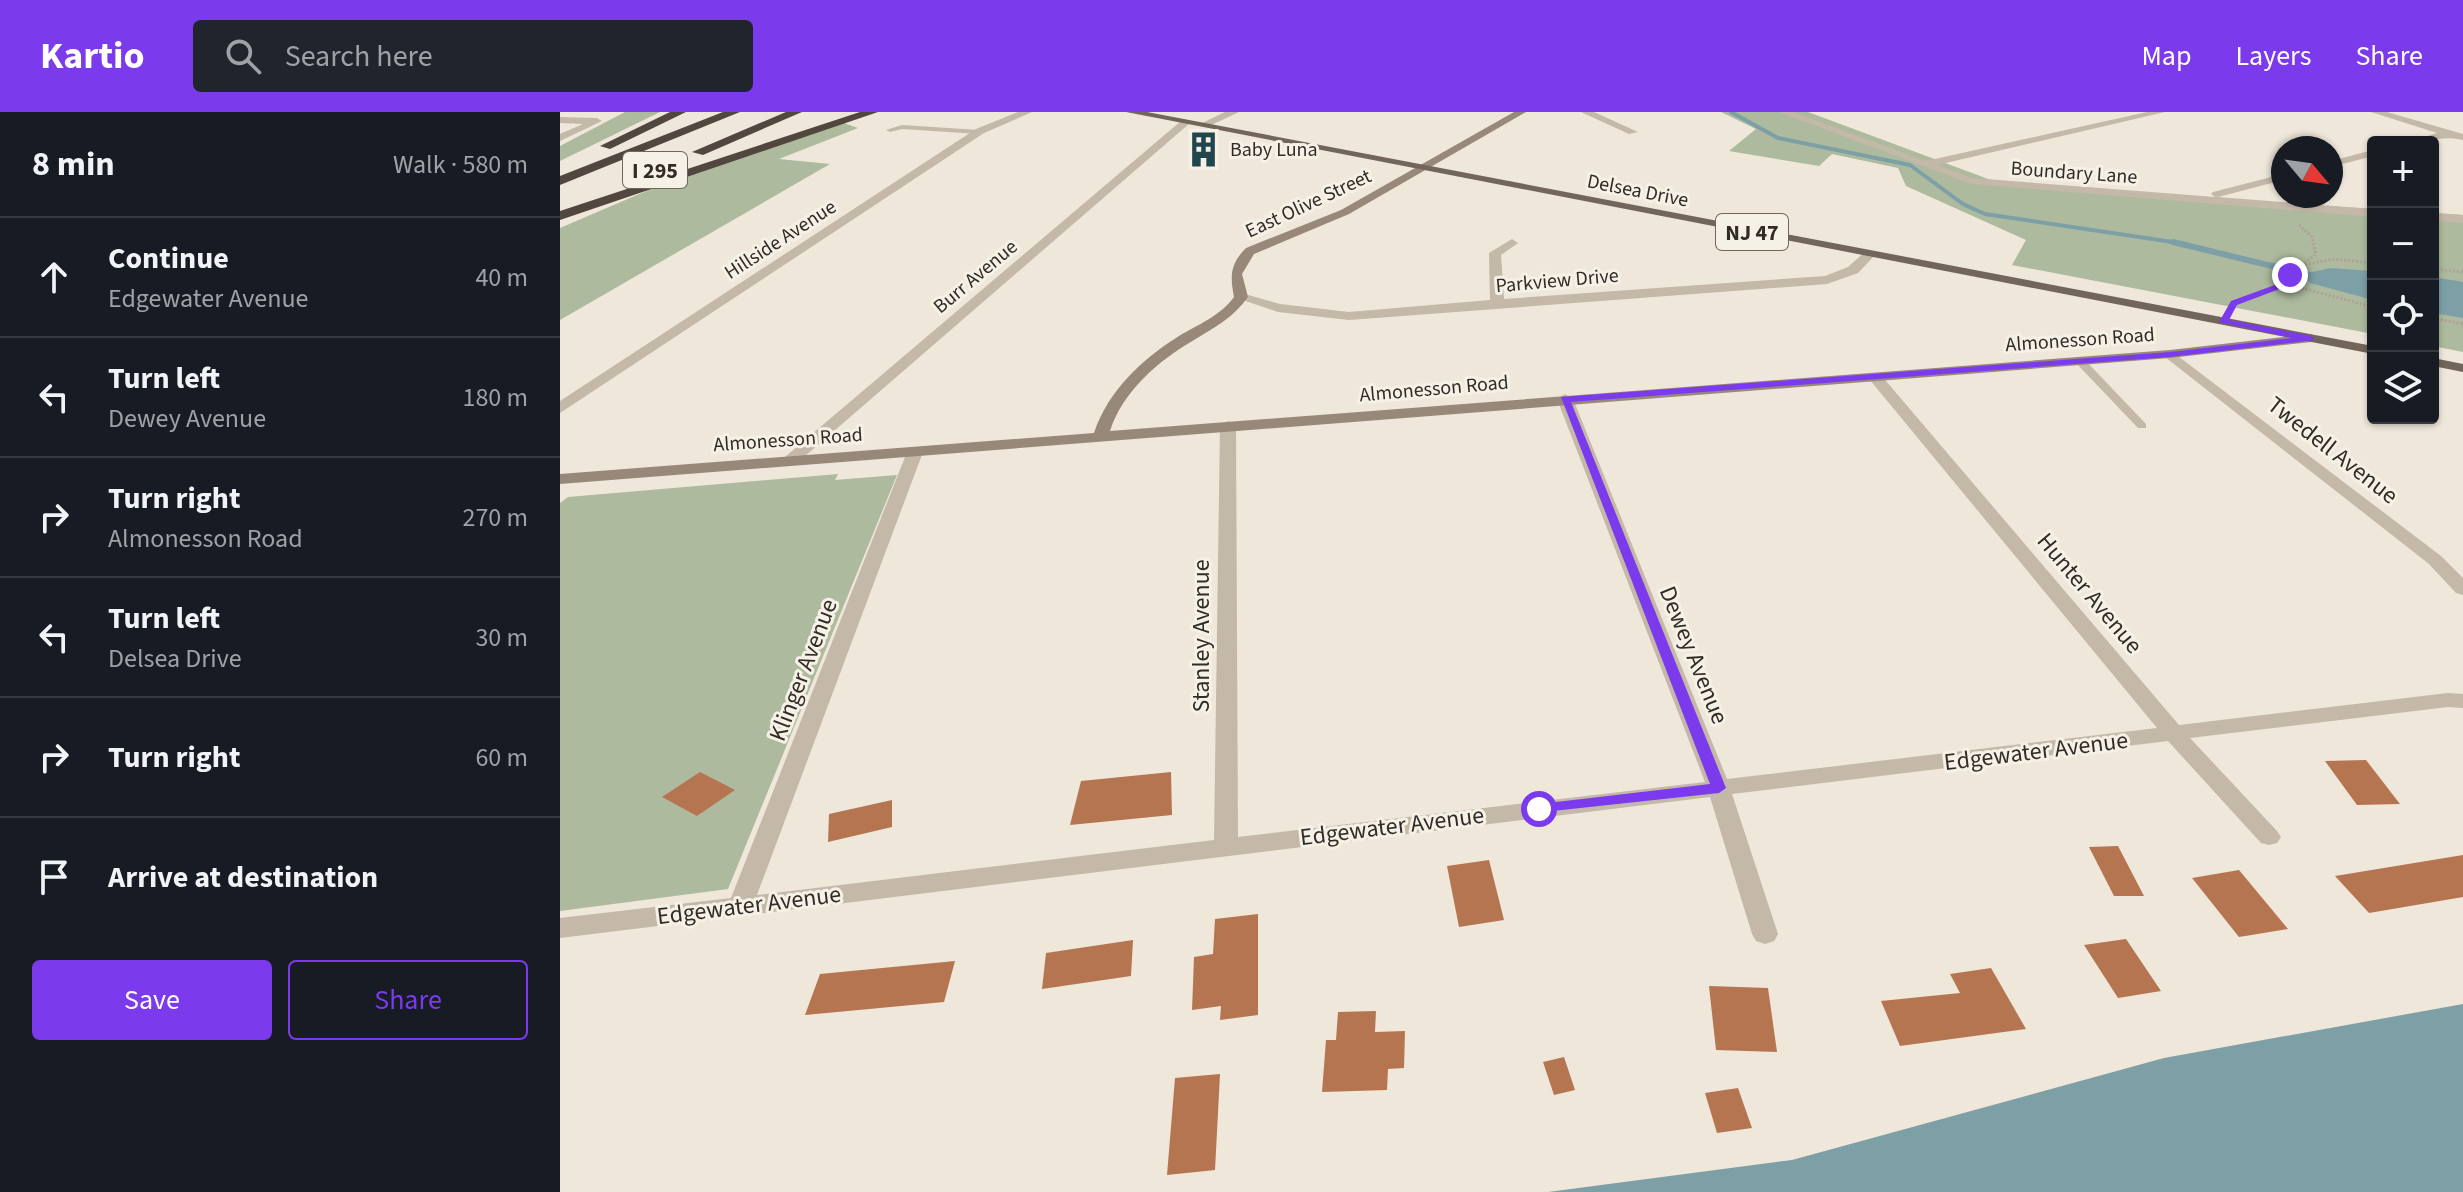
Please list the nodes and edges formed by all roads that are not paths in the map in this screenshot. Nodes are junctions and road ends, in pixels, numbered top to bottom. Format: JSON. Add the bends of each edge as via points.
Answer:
{"nodes":[{"id":1,"x":680,"y":112,"type":"edge"},
{"id":2,"x":734,"y":112,"type":"edge"},
{"id":3,"x":796,"y":112,"type":"edge"},
{"id":4,"x":872,"y":112,"type":"edge"},
{"id":5,"x":1027,"y":112,"type":"edge"},
{"id":6,"x":1131,"y":112,"type":"edge"},
{"id":7,"x":1234,"y":112,"type":"edge"},
{"id":8,"x":1521,"y":112,"type":"edge"},
{"id":9,"x":1586,"y":112,"type":"edge"},
{"id":10,"x":1814,"y":112,"type":"edge"},
{"id":11,"x":2160,"y":112,"type":"edge"},
{"id":12,"x":2376,"y":112,"type":"edge"},
{"id":13,"x":1789,"y":114,"type":"edge"},
{"id":14,"x":560,"y":120,"type":"edge"},
{"id":15,"x":1185,"y":123,"type":"junction"},
{"id":16,"x":1203,"y":125,"type":"junction"},
{"id":17,"x":2463,"y":129,"type":"edge"},
{"id":18,"x":890,"y":130,"type":"dead end"},
{"id":19,"x":979,"y":132,"type":"junction"},
{"id":20,"x":1633,"y":132,"type":"dead end"},
{"id":21,"x":2448,"y":133,"type":"junction"},
{"id":22,"x":2436,"y":136,"type":"edge"},
{"id":23,"x":2463,"y":137,"type":"edge"},
{"id":24,"x":560,"y":138,"type":"edge"},
{"id":25,"x":597,"y":150,"type":"dead end"},
{"id":26,"x":2367,"y":155,"type":"edge"},
{"id":27,"x":2343,"y":161,"type":"edge"},
{"id":28,"x":1924,"y":164,"type":"junction"},
{"id":29,"x":1420,"y":168,"type":"junction"},
{"id":30,"x":2271,"y":180,"type":"edge"},
{"id":31,"x":560,"y":181,"type":"edge"},
{"id":32,"x":2202,"y":198,"type":"junction"},
{"id":33,"x":2367,"y":213,"type":"edge"},
{"id":34,"x":560,"y":214,"type":"edge"},
{"id":35,"x":2439,"y":217,"type":"edge"},
{"id":36,"x":2463,"y":219,"type":"edge"},
{"id":37,"x":1512,"y":243,"type":"dead end"},
{"id":38,"x":1870,"y":254,"type":"junction"},
{"id":39,"x":1241,"y":297,"type":"junction"},
{"id":40,"x":1497,"y":304,"type":"junction"},
{"id":41,"x":2311,"y":338,"type":"junction"},
{"id":42,"x":2367,"y":349,"type":"edge"},
{"id":43,"x":2170,"y":354,"type":"junction"},
{"id":44,"x":2080,"y":361,"type":"junction"},
{"id":45,"x":2439,"y":363,"type":"edge"},
{"id":46,"x":2463,"y":368,"type":"edge"},
{"id":47,"x":1875,"y":377,"type":"junction"},
{"id":48,"x":1565,"y":399,"type":"junction"},
{"id":49,"x":560,"y":408,"type":"edge"},
{"id":50,"x":1228,"y":426,"type":"junction"},
{"id":51,"x":2142,"y":426,"type":"dead end"},
{"id":52,"x":1101,"y":436,"type":"junction"},
{"id":53,"x":915,"y":452,"type":"junction"},
{"id":54,"x":791,"y":460,"type":"junction"},
{"id":55,"x":560,"y":479,"type":"edge"},
{"id":56,"x":2463,"y":589,"type":"edge"},
{"id":57,"x":2463,"y":701,"type":"edge"},
{"id":58,"x":2174,"y":734,"type":"junction"},
{"id":59,"x":1719,"y":788,"type":"junction"},
{"id":60,"x":2269,"y":837,"type":"dead end"},
{"id":61,"x":1226,"y":845,"type":"junction"},
{"id":62,"x":740,"y":907,"type":"junction"},
{"id":63,"x":560,"y":928,"type":"edge"},
{"id":64,"x":1765,"y":934,"type":"dead end"}],
"edges":[{"from":1,"to":25,"type":"highway"},
{"from":2,"to":31,"type":"highway","number":"I 295"},
{"from":3,"to":34,"type":"highway","number":"I 295"},
{"from":4,"to":34,"type":"highway"},
{"from":5,"to":19,"type":"street","name":"Hillside Avenue"},
{"from":6,"to":15,"type":"main road","name":"Delsea Drive","number":"NJ 47"},
{"from":7,"to":16,"type":"street"},
{"from":8,"to":29,"type":"main road","name":"East Olive Street"},
{"from":9,"to":20,"type":"street"},
{"from":10,"to":13,"type":"street"},
{"from":11,"to":28,"type":"street"},
{"from":12,"to":21,"type":"street"},
{"from":13,"to":28,"type":"street","name":"Boundary Lane"},
{"from":14,"to":24,"type":"street","via":[[602,119]]},
{"from":15,"to":16,"type":"main road","name":"Delsea Drive","number":"NJ 47"},
{"from":15,"to":54,"type":"street","name":"Burr Avenue"},
{"from":16,"to":29,"type":"main road","name":"Delsea Drive","number":"NJ 47"},
{"from":17,"to":21,"type":"street"},
{"from":18,"to":19,"type":"lane"},
{"from":19,"to":49,"type":"street","name":"Hillside Avenue"},
{"from":21,"to":22,"type":"street"},
{"from":21,"to":23,"type":"street"},
{"from":26,"to":27,"type":"street"},
{"from":28,"to":32,"type":"street","name":"Boundary Lane","via":[[2000,185]]},
{"from":29,"to":38,"type":"main road","name":"Delsea Drive","number":"NJ 47"},
{"from":29,"to":39,"type":"main road","name":"East Olive Street","via":[[1334,218],[1250,251],[1236,274]]},
{"from":30,"to":32,"type":"street"},
{"from":32,"to":33,"type":"street","name":"Boundary Lane"},
{"from":35,"to":36,"type":"street"},
{"from":37,"to":40,"type":"street","via":[[1495,253]]},
{"from":38,"to":40,"type":"street","name":"Parkview Drive","via":[[1853,270],[1827,280]]},
{"from":38,"to":41,"type":"main road","name":"Delsea Drive","number":"NJ 47"},
{"from":39,"to":40,"type":"street","name":"Parkview Drive","via":[[1289,312],[1349,317],[1413,316]]},
{"from":39,"to":52,"type":"main road","via":[[1229,314],[1186,338],[1138,376],[1110,409]]},
{"from":41,"to":42,"type":"main road","name":"Delsea Drive","number":"NJ 47"},
{"from":41,"to":43,"type":"main road","name":"Almonesson Road"},
{"from":43,"to":44,"type":"main road","name":"Almonesson Road"},
{"from":43,"to":56,"type":"street","name":"Twedell Avenue","via":[[2435,560]]},
{"from":44,"to":47,"type":"main road","name":"Almonesson Road"},
{"from":44,"to":51,"type":"lane"},
{"from":45,"to":46,"type":"main road"},
{"from":47,"to":48,"type":"main road","name":"Almonesson Road"},
{"from":47,"to":58,"type":"street","name":"Hunter Avenue"},
{"from":48,"to":50,"type":"main road","name":"Almonesson Road"},
{"from":48,"to":59,"type":"street","name":"Dewey Avenue"},
{"from":50,"to":52,"type":"main road","name":"Almonesson Road"},
{"from":50,"to":61,"type":"street","name":"Stanley Avenue"},
{"from":52,"to":53,"type":"main road","name":"Almonesson Road"},
{"from":53,"to":54,"type":"main road","name":"Almonesson Road"},
{"from":53,"to":62,"type":"street","name":"Klinger Avenue"},
{"from":54,"to":55,"type":"main road","name":"Almonesson Road"},
{"from":57,"to":58,"type":"street","name":"Edgewater Avenue"},
{"from":58,"to":59,"type":"street","name":"Edgewater Avenue"},
{"from":58,"to":60,"type":"street","name":"Hunter Avenue"},
{"from":59,"to":61,"type":"street","name":"Edgewater Avenue"},
{"from":59,"to":64,"type":"street","name":"Dewey Avenue"},
{"from":61,"to":62,"type":"street","name":"Edgewater Avenue"},
{"from":62,"to":63,"type":"street","name":"Edgewater Avenue"}]}
